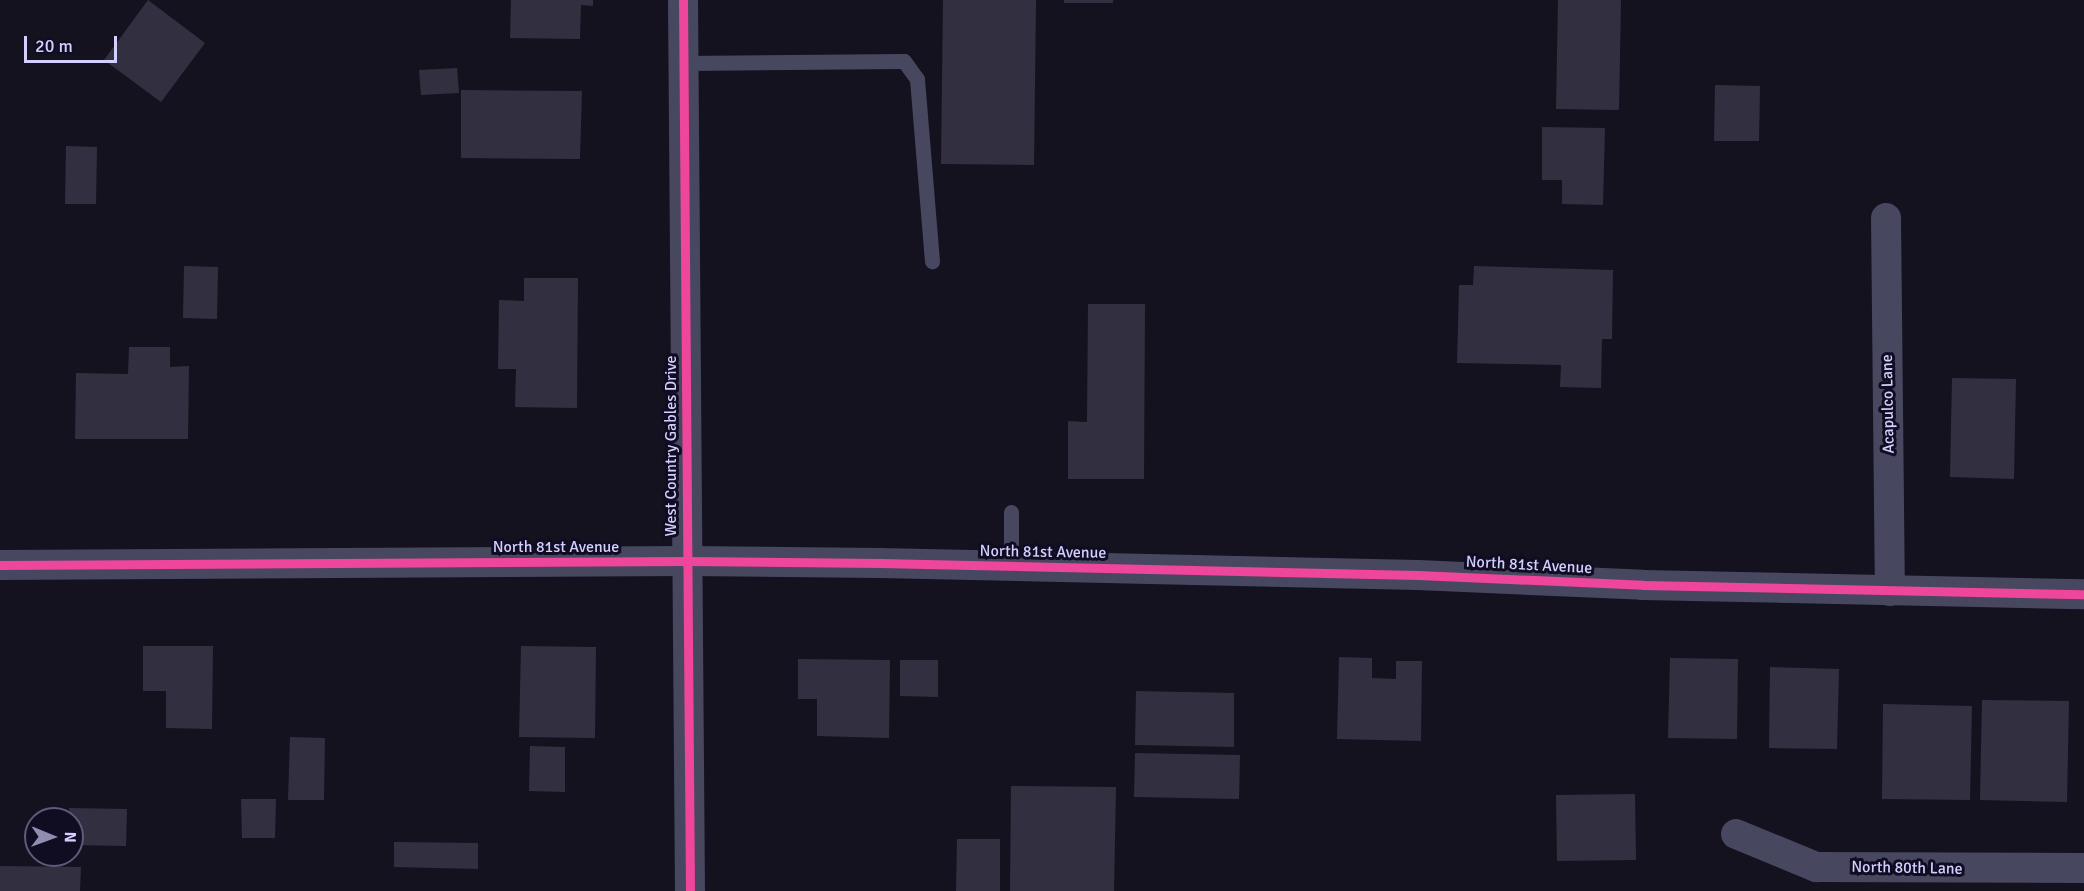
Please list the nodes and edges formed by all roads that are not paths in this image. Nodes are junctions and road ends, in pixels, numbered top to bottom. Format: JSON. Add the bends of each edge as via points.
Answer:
{"nodes":[{"id":1,"x":683,"y":0,"type":"edge"},
{"id":2,"x":684,"y":63,"type":"junction"},
{"id":3,"x":1886,"y":218,"type":"dead end"},
{"id":4,"x":932,"y":261,"type":"dead end"},
{"id":5,"x":1011,"y":512,"type":"dead end"},
{"id":6,"x":687,"y":561,"type":"junction"},
{"id":7,"x":0,"y":566,"type":"edge"},
{"id":8,"x":1011,"y":566,"type":"junction"},
{"id":9,"x":1890,"y":591,"type":"junction"},
{"id":10,"x":2084,"y":594,"type":"edge"},
{"id":11,"x":1736,"y":834,"type":"dead end"},
{"id":12,"x":2084,"y":868,"type":"edge"},
{"id":13,"x":1920,"y":880,"type":"edge"},
{"id":14,"x":690,"y":891,"type":"edge"}],
"edges":[{"from":1,"to":2,"type":"street","name":"West Country Gables Drive"},
{"from":2,"to":4,"type":"lane","via":[[904,61],[917,79]]},
{"from":2,"to":6,"type":"street","name":"West Country Gables Drive"},
{"from":3,"to":9,"type":"street","name":"Acapulco Lane"},
{"from":5,"to":8,"type":"lane"},
{"from":6,"to":7,"type":"street","name":"North 81st Avenue"},
{"from":6,"to":8,"type":"street","name":"North 81st Avenue"},
{"from":6,"to":14,"type":"street","name":"West Country Gables Drive"},
{"from":8,"to":9,"type":"street","name":"North 81st Avenue"},
{"from":9,"to":10,"type":"street","name":"North 81st Avenue"},
{"from":11,"to":13,"type":"street","name":"North 80th Lane","via":[[1816,867]]},
{"from":12,"to":13,"type":"street","name":"North 80th Lane"}]}
